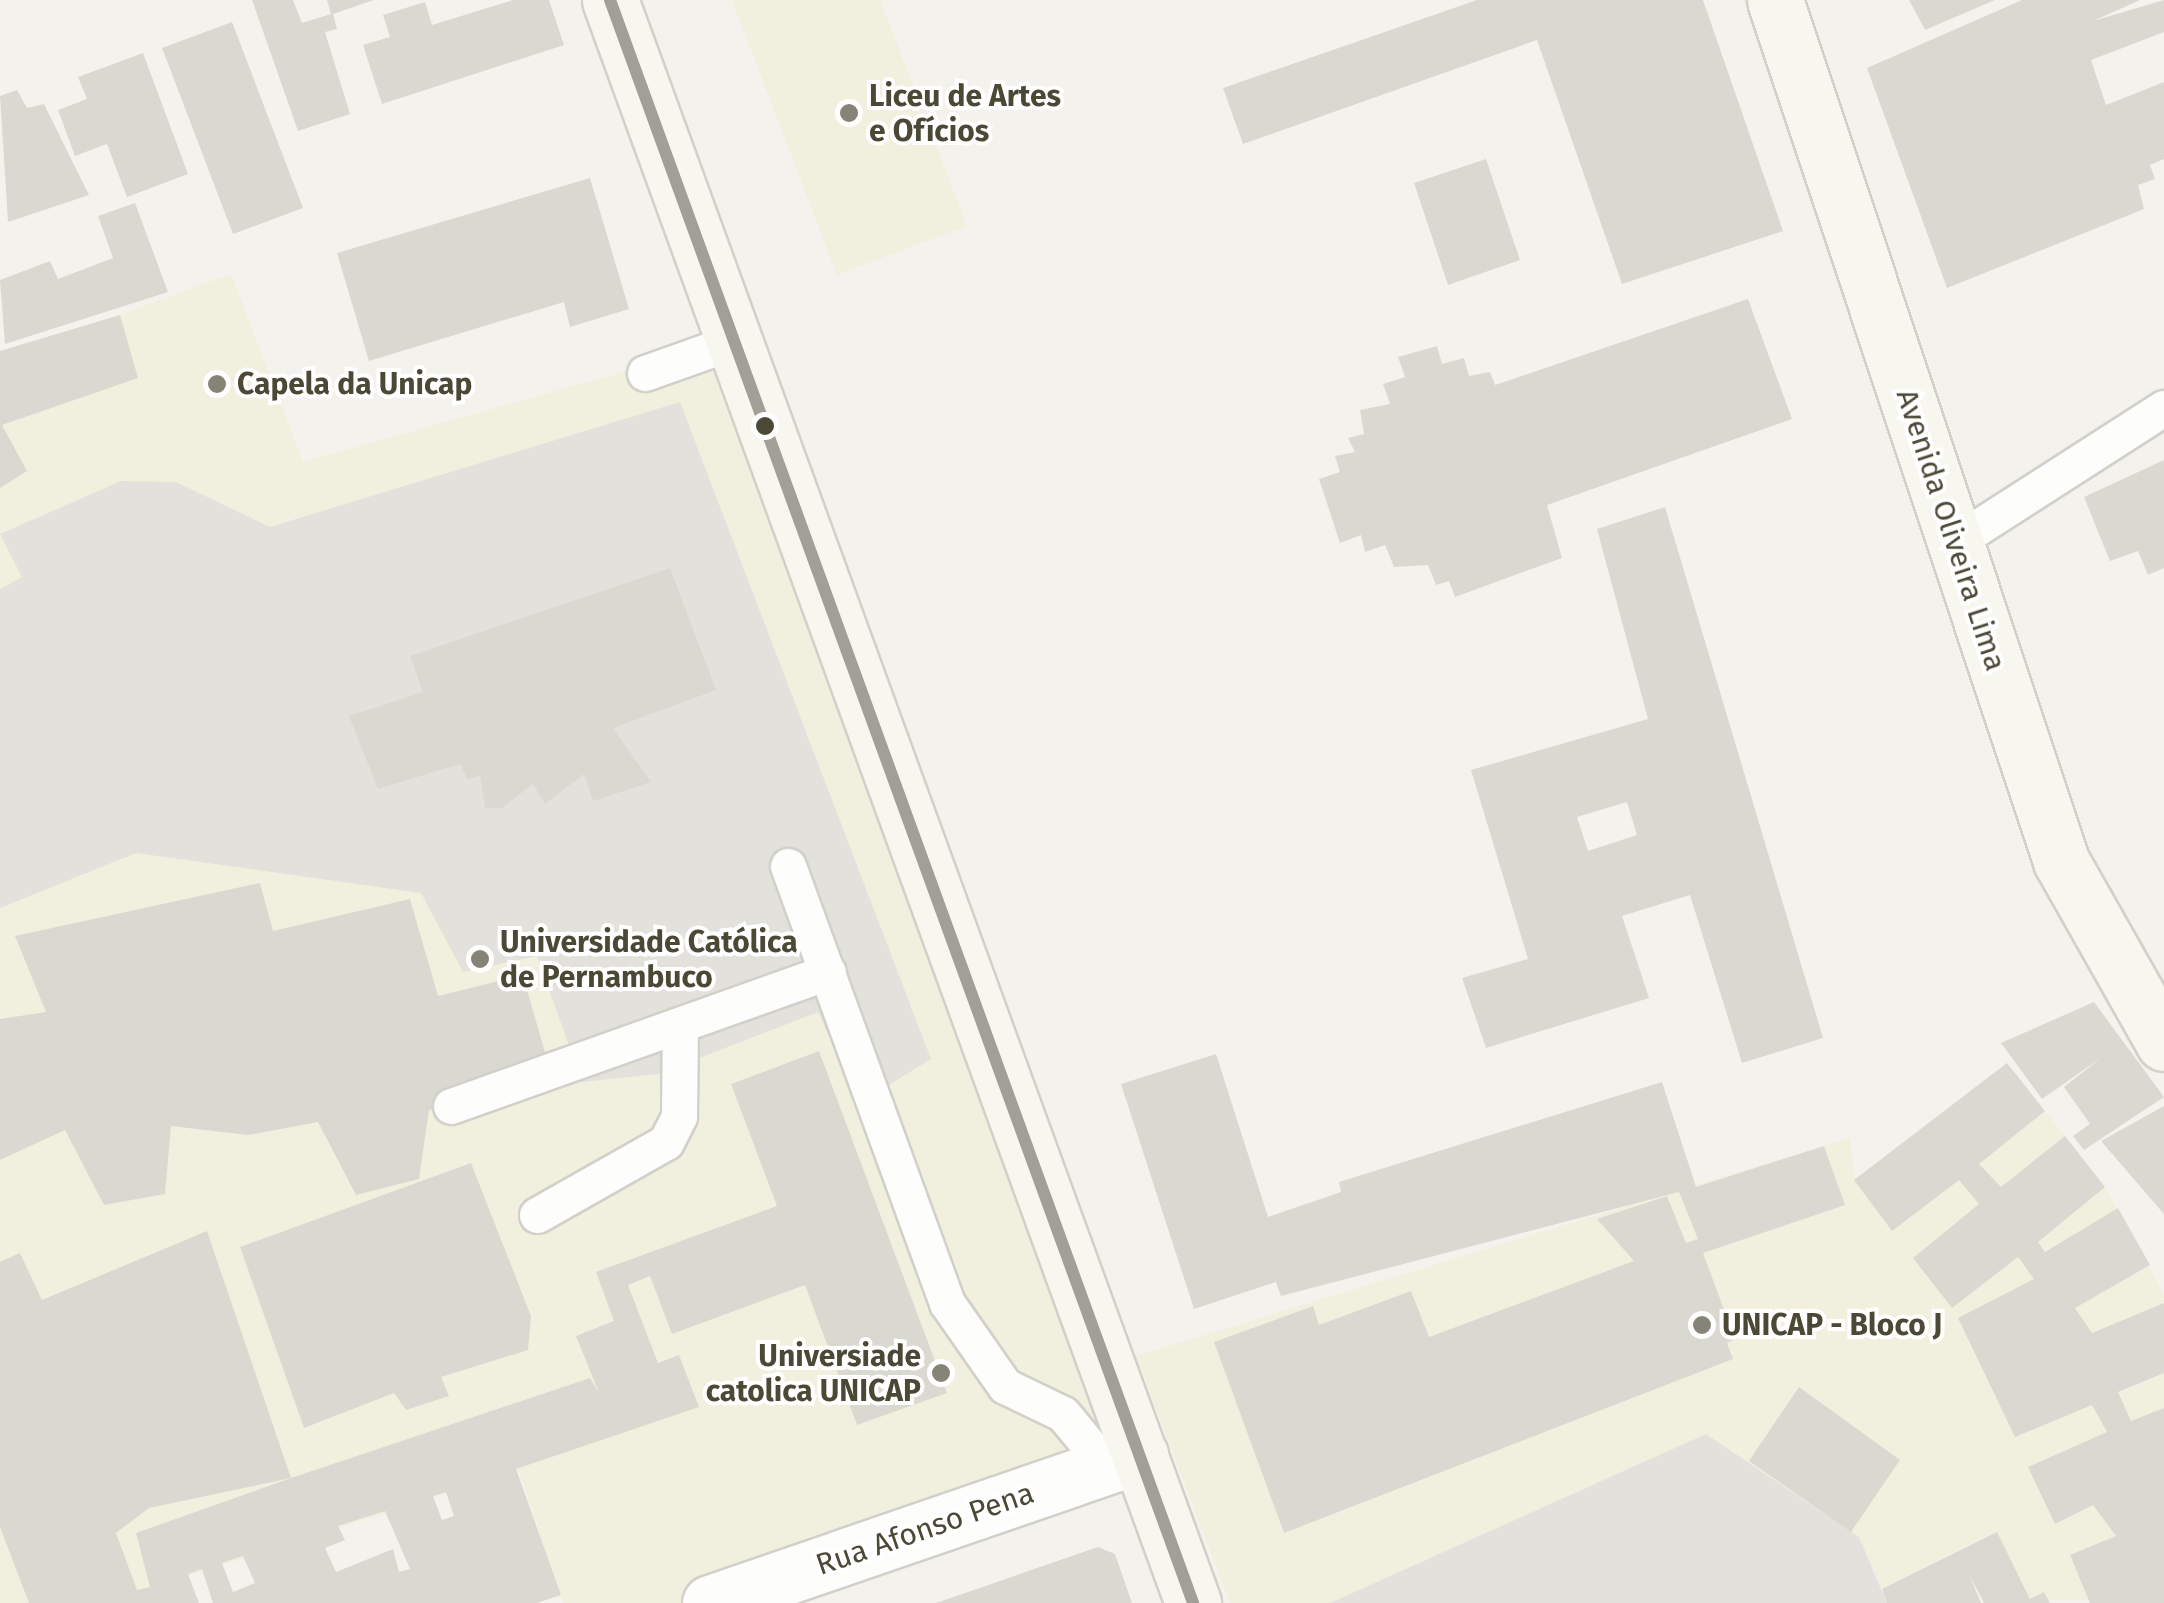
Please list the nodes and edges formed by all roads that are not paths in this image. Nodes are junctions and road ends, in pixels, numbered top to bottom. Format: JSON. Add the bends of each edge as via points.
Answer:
{"nodes":[{"id":1,"x":610,"y":0,"type":"edge"},
{"id":2,"x":1776,"y":0,"type":"edge"},
{"id":3,"x":735,"y":341,"type":"junction"},
{"id":4,"x":644,"y":372,"type":"dead end"},
{"id":5,"x":2164,"y":408,"type":"edge"},
{"id":6,"x":1955,"y":542,"type":"junction"},
{"id":7,"x":788,"y":866,"type":"dead end"},
{"id":8,"x":828,"y":972,"type":"junction"},
{"id":9,"x":680,"y":1025,"type":"junction"},
{"id":10,"x":2164,"y":1043,"type":"edge"},
{"id":11,"x":451,"y":1106,"type":"dead end"},
{"id":12,"x":538,"y":1215,"type":"dead end"},
{"id":13,"x":1123,"y":1461,"type":"junction"},
{"id":14,"x":710,"y":1603,"type":"edge"},
{"id":15,"x":1193,"y":1603,"type":"edge"}],
"edges":[{"from":1,"to":3,"type":"main road"},
{"from":2,"to":6,"type":"main road","name":"Avenida Oliveira Lima"},
{"from":3,"to":4,"type":"lane"},
{"from":3,"to":13,"type":"main road"},
{"from":5,"to":6,"type":"lane"},
{"from":6,"to":10,"type":"main road","name":"Avenida Oliveira Lima","via":[[2061,861]]},
{"from":7,"to":8,"type":"lane"},
{"from":8,"to":9,"type":"lane"},
{"from":8,"to":13,"type":"lane","via":[[970,1348],[1006,1386],[1063,1414]]},
{"from":9,"to":11,"type":"lane"},
{"from":9,"to":12,"type":"lane","via":[[680,1116],[666,1142]]},
{"from":13,"to":14,"type":"street","name":"Rua Afonso Pena"},
{"from":13,"to":15,"type":"main road"}]}
